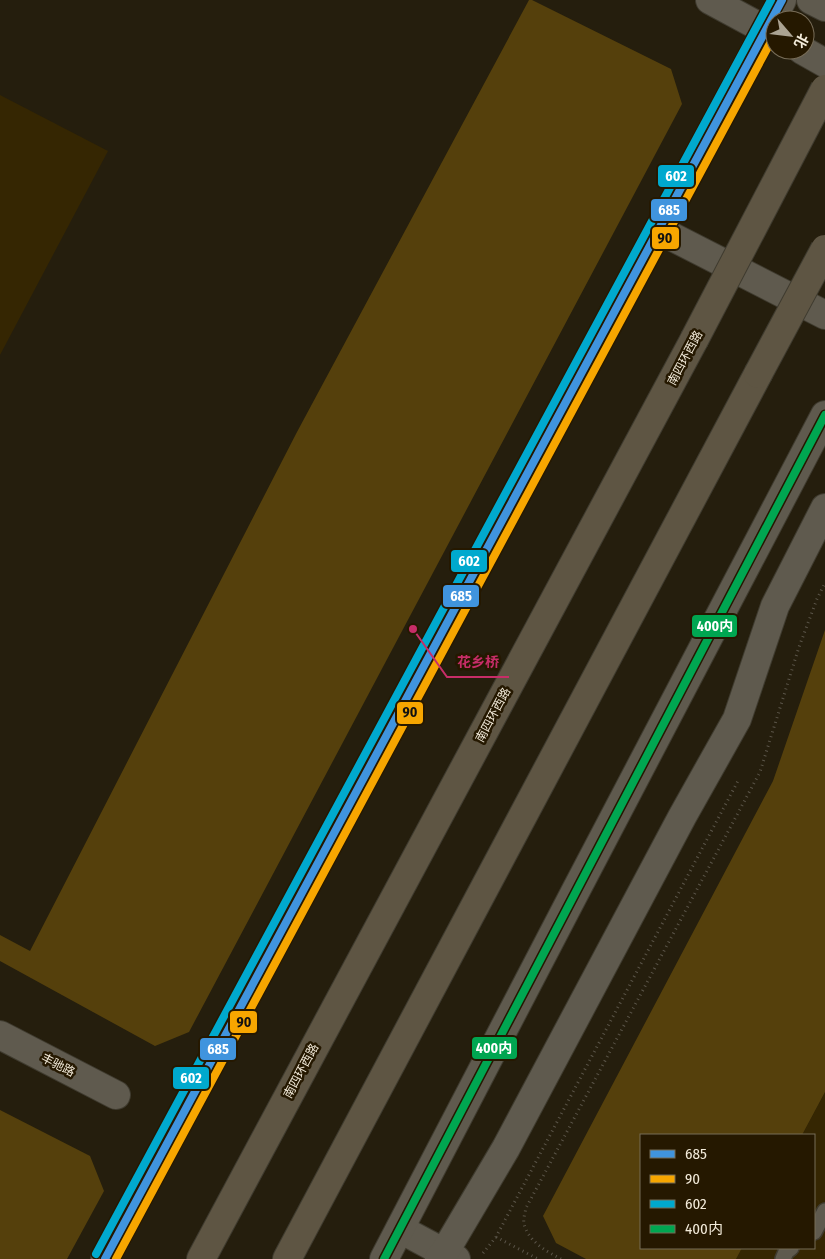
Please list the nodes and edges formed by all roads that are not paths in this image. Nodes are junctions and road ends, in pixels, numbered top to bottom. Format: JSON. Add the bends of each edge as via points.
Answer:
{"nodes":[{"id":1,"x":710,"y":0,"type":"edge"},
{"id":2,"x":811,"y":0,"type":"edge"},
{"id":3,"x":825,"y":7,"type":"edge"},
{"id":4,"x":765,"y":30,"type":"edge"},
{"id":5,"x":765,"y":44,"type":"edge"},
{"id":6,"x":825,"y":89,"type":"edge"},
{"id":7,"x":659,"y":230,"type":"junction"},
{"id":8,"x":825,"y":249,"type":"edge"},
{"id":9,"x":825,"y":315,"type":"edge"},
{"id":10,"x":825,"y":415,"type":"edge"},
{"id":11,"x":825,"y":508,"type":"edge"},
{"id":12,"x":0,"y":1035,"type":"edge"},
{"id":13,"x":116,"y":1095,"type":"dead end"},
{"id":14,"x":825,"y":1211,"type":"edge"},
{"id":15,"x":400,"y":1229,"type":"junction"},
{"id":16,"x":815,"y":1230,"type":"edge"},
{"id":17,"x":446,"y":1257,"type":"edge"},
{"id":18,"x":105,"y":1259,"type":"edge"},
{"id":19,"x":201,"y":1259,"type":"edge"},
{"id":20,"x":288,"y":1259,"type":"edge"},
{"id":21,"x":384,"y":1259,"type":"edge"}],
"edges":[{"from":1,"to":4,"type":"main road"},
{"from":2,"to":3,"type":"main road"},
{"from":5,"to":7,"type":"main road"},
{"from":6,"to":19,"type":"highway","name":"南四环西路","bridge":true,"via":[[694,340]]},
{"from":7,"to":9,"type":"main road"},
{"from":7,"to":18,"type":"main road"},
{"from":8,"to":20,"type":"highway","bridge":true},
{"from":10,"to":15,"type":"main road"},
{"from":11,"to":17,"type":"main road","via":[[775,606],[737,719]]},
{"from":12,"to":13,"type":"main road","name":"丰驰路"},
{"from":14,"to":16,"type":"lane"},
{"from":15,"to":17,"type":"main road"},
{"from":15,"to":21,"type":"main road"}]}
